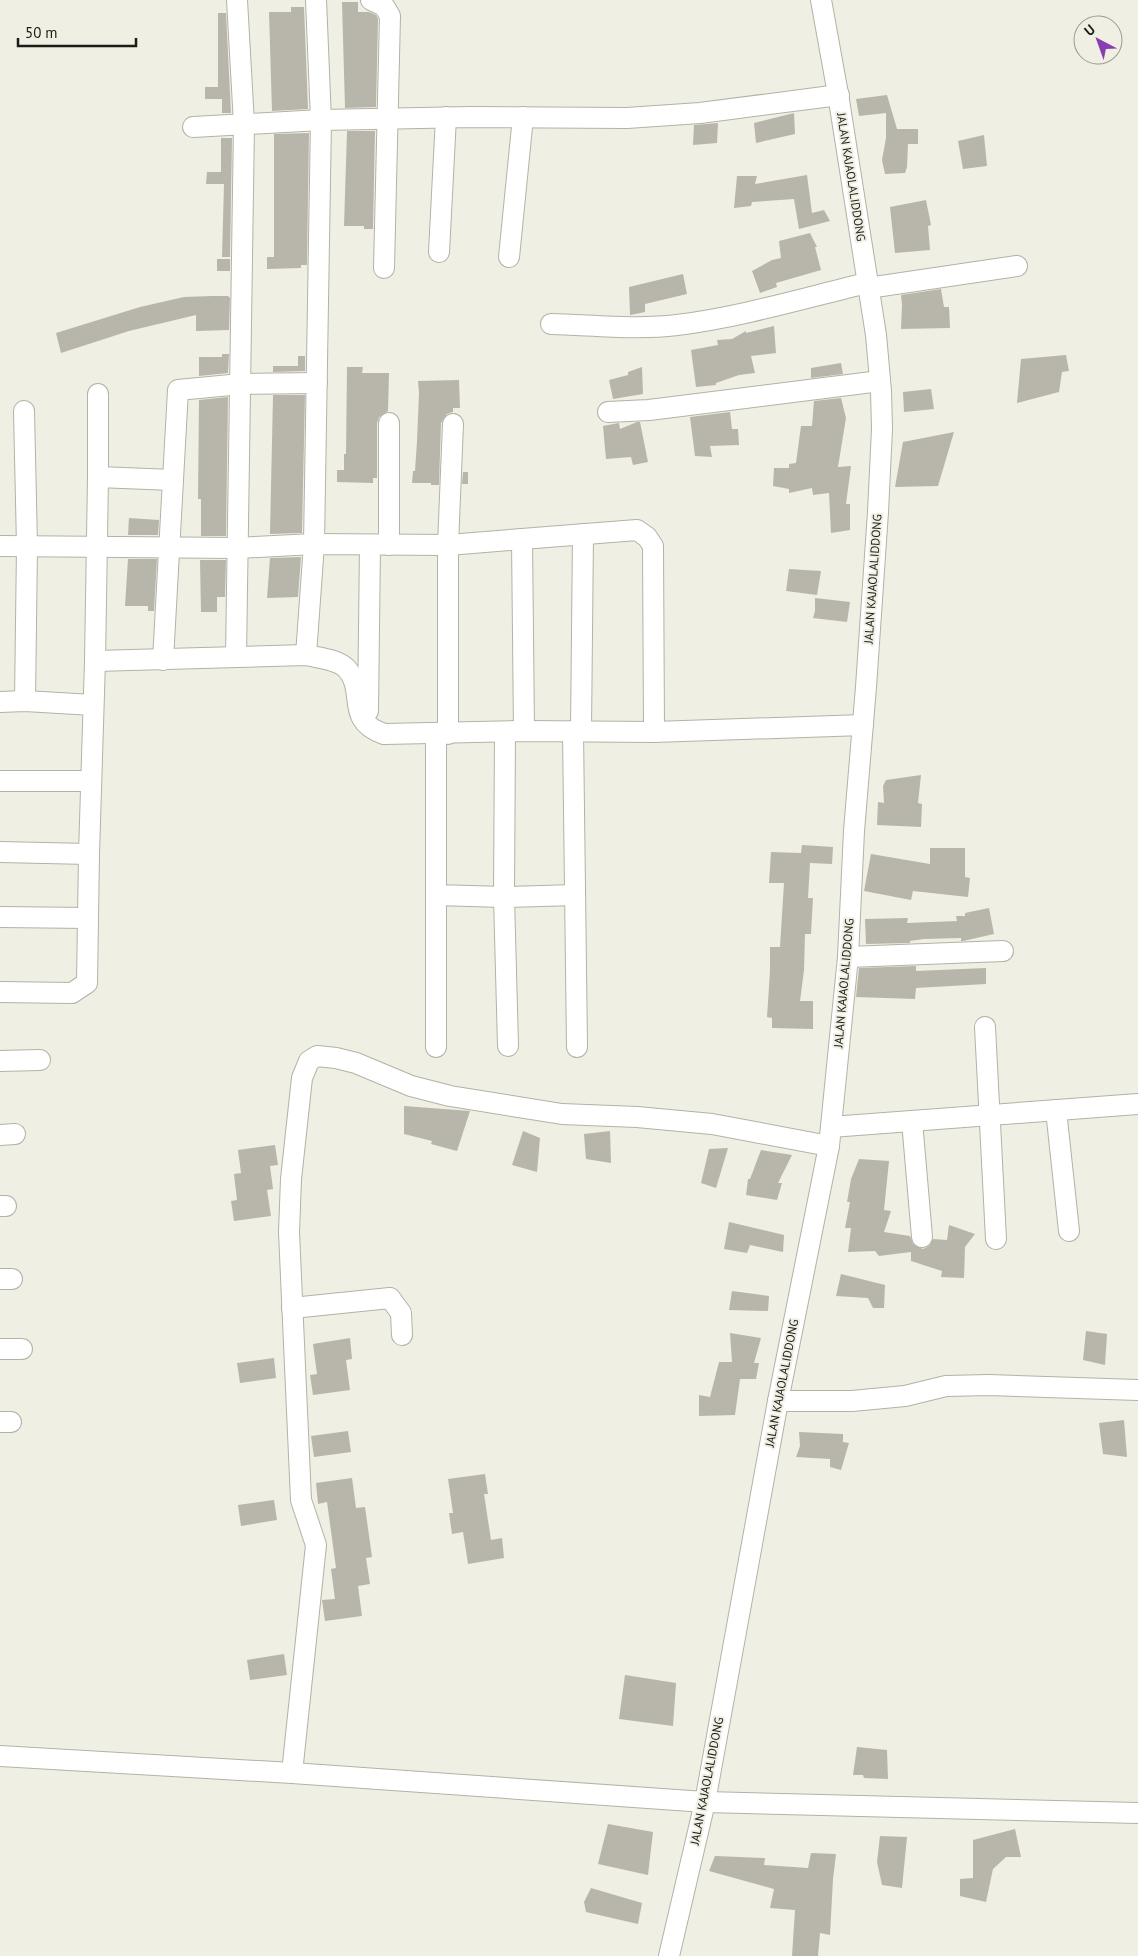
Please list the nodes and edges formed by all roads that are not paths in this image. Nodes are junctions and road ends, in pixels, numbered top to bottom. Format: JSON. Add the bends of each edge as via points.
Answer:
{"nodes":[{"id":1,"x":237,"y":0,"type":"edge"},
{"id":2,"x":316,"y":0,"type":"edge"},
{"id":3,"x":371,"y":0,"type":"edge"},
{"id":4,"x":821,"y":0,"type":"edge"},
{"id":5,"x":839,"y":95,"type":"junction"},
{"id":6,"x":446,"y":117,"type":"junction"},
{"id":7,"x":523,"y":117,"type":"junction"},
{"id":8,"x":321,"y":120,"type":"junction"},
{"id":9,"x":388,"y":120,"type":"junction"},
{"id":10,"x":244,"y":124,"type":"junction"},
{"id":11,"x":192,"y":126,"type":"dead end"},
{"id":12,"x":439,"y":252,"type":"dead end"},
{"id":13,"x":509,"y":257,"type":"dead end"},
{"id":14,"x":1017,"y":266,"type":"dead end"},
{"id":15,"x":384,"y":268,"type":"dead end"},
{"id":16,"x":867,"y":285,"type":"junction"},
{"id":17,"x":551,"y":324,"type":"dead end"},
{"id":18,"x":880,"y":381,"type":"junction"},
{"id":19,"x":317,"y":383,"type":"junction"},
{"id":20,"x":241,"y":384,"type":"junction"},
{"id":21,"x":98,"y":394,"type":"dead end"},
{"id":22,"x":24,"y":410,"type":"dead end"},
{"id":23,"x":608,"y":412,"type":"dead end"},
{"id":24,"x":389,"y":423,"type":"dead end"},
{"id":25,"x":454,"y":424,"type":"dead end"},
{"id":26,"x":98,"y":477,"type":"junction"},
{"id":27,"x":173,"y":480,"type":"junction"},
{"id":28,"x":583,"y":534,"type":"junction"},
{"id":29,"x":522,"y":540,"type":"junction"},
{"id":30,"x":314,"y":544,"type":"junction"},
{"id":31,"x":379,"y":545,"type":"junction"},
{"id":32,"x":448,"y":545,"type":"junction"},
{"id":33,"x":0,"y":546,"type":"edge"},
{"id":34,"x":26,"y":546,"type":"junction"},
{"id":35,"x":96,"y":547,"type":"junction"},
{"id":36,"x":169,"y":547,"type":"junction"},
{"id":37,"x":236,"y":548,"type":"junction"},
{"id":38,"x":306,"y":656,"type":"junction"},
{"id":39,"x":236,"y":657,"type":"junction"},
{"id":40,"x":163,"y":660,"type":"junction"},
{"id":41,"x":94,"y":661,"type":"junction"},
{"id":42,"x":25,"y":701,"type":"junction"},
{"id":43,"x":0,"y":702,"type":"edge"},
{"id":44,"x":93,"y":705,"type":"junction"},
{"id":45,"x":863,"y":725,"type":"junction"},
{"id":46,"x":368,"y":726,"type":"junction"},
{"id":47,"x":577,"y":731,"type":"junction"},
{"id":48,"x":514,"y":732,"type":"junction"},
{"id":49,"x":654,"y":732,"type":"junction"},
{"id":50,"x":442,"y":734,"type":"junction"},
{"id":51,"x":0,"y":781,"type":"edge"},
{"id":52,"x":91,"y":781,"type":"junction"},
{"id":53,"x":0,"y":852,"type":"edge"},
{"id":54,"x":89,"y":854,"type":"junction"},
{"id":55,"x":575,"y":895,"type":"junction"},
{"id":56,"x":436,"y":896,"type":"junction"},
{"id":57,"x":504,"y":897,"type":"junction"},
{"id":58,"x":0,"y":918,"type":"edge"},
{"id":59,"x":88,"y":918,"type":"junction"},
{"id":60,"x":1003,"y":951,"type":"dead end"},
{"id":61,"x":848,"y":957,"type":"junction"},
{"id":62,"x":0,"y":992,"type":"edge"},
{"id":63,"x":985,"y":1027,"type":"dead end"},
{"id":64,"x":508,"y":1046,"type":"dead end"},
{"id":65,"x":436,"y":1047,"type":"dead end"},
{"id":66,"x":578,"y":1047,"type":"dead end"},
{"id":67,"x":40,"y":1060,"type":"dead end"},
{"id":68,"x":0,"y":1061,"type":"edge"},
{"id":69,"x":1138,"y":1104,"type":"edge"},
{"id":70,"x":1056,"y":1110,"type":"junction"},
{"id":71,"x":988,"y":1115,"type":"junction"},
{"id":72,"x":912,"y":1121,"type":"junction"},
{"id":73,"x":830,"y":1136,"type":"junction"},
{"id":74,"x":1069,"y":1231,"type":"dead end"},
{"id":75,"x":922,"y":1237,"type":"dead end"},
{"id":76,"x":996,"y":1239,"type":"dead end"},
{"id":77,"x":292,"y":1308,"type":"junction"},
{"id":78,"x":402,"y":1335,"type":"dead end"},
{"id":79,"x":22,"y":1348,"type":"dead end"},
{"id":80,"x":0,"y":1349,"type":"edge"},
{"id":81,"x":1138,"y":1390,"type":"edge"},
{"id":82,"x":778,"y":1401,"type":"junction"},
{"id":83,"x":0,"y":1756,"type":"edge"},
{"id":84,"x":292,"y":1773,"type":"junction"},
{"id":85,"x":704,"y":1802,"type":"junction"},
{"id":86,"x":1138,"y":1812,"type":"edge"},
{"id":87,"x":669,"y":1956,"type":"edge"}],
"edges":[{"from":1,"to":10,"type":"street"},
{"from":2,"to":8,"type":"street"},
{"from":3,"to":9,"type":"street","via":[[384,6],[390,16]]},
{"from":4,"to":5,"type":"street","name":"JALAN KAJAOLALIDDONG"},
{"from":5,"to":7,"type":"street","via":[[700,113],[627,118]]},
{"from":5,"to":16,"type":"street","name":"JALAN KAJAOLALIDDONG"},
{"from":6,"to":7,"type":"street"},
{"from":6,"to":9,"type":"street"},
{"from":6,"to":12,"type":"street"},
{"from":7,"to":13,"type":"street"},
{"from":8,"to":9,"type":"street"},
{"from":8,"to":10,"type":"street"},
{"from":8,"to":19,"type":"street"},
{"from":9,"to":15,"type":"street"},
{"from":10,"to":11,"type":"street"},
{"from":10,"to":20,"type":"street"},
{"from":14,"to":16,"type":"street"},
{"from":16,"to":17,"type":"street","via":[[675,325]]},
{"from":16,"to":18,"type":"street","name":"JALAN KAJAOLALIDDONG"},
{"from":18,"to":23,"type":"street","via":[[649,410]]},
{"from":18,"to":45,"type":"street","name":"JALAN KAJAOLALIDDONG","via":[[882,429]]},
{"from":19,"to":20,"type":"street"},
{"from":19,"to":30,"type":"street"},
{"from":20,"to":27,"type":"street","via":[[178,390]]},
{"from":20,"to":37,"type":"street"},
{"from":21,"to":26,"type":"street"},
{"from":22,"to":34,"type":"street"},
{"from":24,"to":31,"type":"street"},
{"from":25,"to":32,"type":"street"},
{"from":26,"to":27,"type":"street"},
{"from":26,"to":35,"type":"street"},
{"from":27,"to":36,"type":"street"},
{"from":28,"to":29,"type":"street"},
{"from":28,"to":47,"type":"street"},
{"from":28,"to":49,"type":"street","via":[[637,530],[653,546]]},
{"from":29,"to":32,"type":"street"},
{"from":29,"to":48,"type":"street"},
{"from":30,"to":31,"type":"street"},
{"from":30,"to":37,"type":"street"},
{"from":30,"to":38,"type":"street"},
{"from":31,"to":32,"type":"street"},
{"from":31,"to":46,"type":"street"},
{"from":32,"to":50,"type":"street"},
{"from":33,"to":34,"type":"street"},
{"from":34,"to":35,"type":"street"},
{"from":34,"to":42,"type":"street"},
{"from":35,"to":36,"type":"street"},
{"from":35,"to":41,"type":"street"},
{"from":36,"to":37,"type":"street"},
{"from":36,"to":40,"type":"street"},
{"from":37,"to":39,"type":"street"},
{"from":38,"to":39,"type":"street"},
{"from":38,"to":46,"type":"street","via":[[332,661],[347,669],[354,682],[360,712]]},
{"from":39,"to":40,"type":"street"},
{"from":40,"to":41,"type":"street"},
{"from":41,"to":44,"type":"street"},
{"from":42,"to":43,"type":"street"},
{"from":42,"to":44,"type":"street"},
{"from":44,"to":52,"type":"street"},
{"from":45,"to":49,"type":"street"},
{"from":45,"to":61,"type":"street","name":"JALAN KAJAOLALIDDONG"},
{"from":46,"to":50,"type":"street","via":[[384,734]]},
{"from":47,"to":48,"type":"street"},
{"from":47,"to":49,"type":"street"},
{"from":47,"to":55,"type":"street"},
{"from":48,"to":50,"type":"street"},
{"from":48,"to":57,"type":"street"},
{"from":50,"to":56,"type":"street"},
{"from":51,"to":52,"type":"street"},
{"from":52,"to":54,"type":"street"},
{"from":53,"to":54,"type":"street"},
{"from":54,"to":59,"type":"street"},
{"from":55,"to":57,"type":"street"},
{"from":55,"to":66,"type":"street"},
{"from":56,"to":57,"type":"street"},
{"from":56,"to":65,"type":"street"},
{"from":57,"to":64,"type":"street"},
{"from":58,"to":59,"type":"street"},
{"from":59,"to":62,"type":"street","via":[[87,983],[72,993]]},
{"from":60,"to":61,"type":"street"},
{"from":61,"to":73,"type":"street","name":"JALAN KAJAOLALIDDONG"},
{"from":63,"to":71,"type":"street"},
{"from":67,"to":68,"type":"street"},
{"from":69,"to":70,"type":"street"},
{"from":70,"to":71,"type":"street"},
{"from":70,"to":74,"type":"street"},
{"from":71,"to":72,"type":"street"},
{"from":71,"to":76,"type":"street"},
{"from":72,"to":73,"type":"street"},
{"from":72,"to":75,"type":"street"},
{"from":73,"to":77,"type":"street","via":[[637,1117],[562,1114],[450,1096],[411,1086],[356,1063],[313,1057],[302,1078],[291,1179]]},
{"from":73,"to":82,"type":"street","name":"JALAN KAJAOLALIDDONG"},
{"from":77,"to":78,"type":"street","via":[[390,1298],[401,1314]]},
{"from":77,"to":84,"type":"street","via":[[301,1500],[316,1545]]},
{"from":79,"to":80,"type":"street"},
{"from":81,"to":82,"type":"street","via":[[946,1386],[904,1396],[860,1400]]},
{"from":82,"to":85,"type":"street","name":"JALAN KAJAOLALIDDONG"},
{"from":83,"to":84,"type":"street"},
{"from":84,"to":85,"type":"street"},
{"from":85,"to":86,"type":"street"},
{"from":85,"to":87,"type":"street","name":"JALAN KAJAOLALIDDONG"}]}
